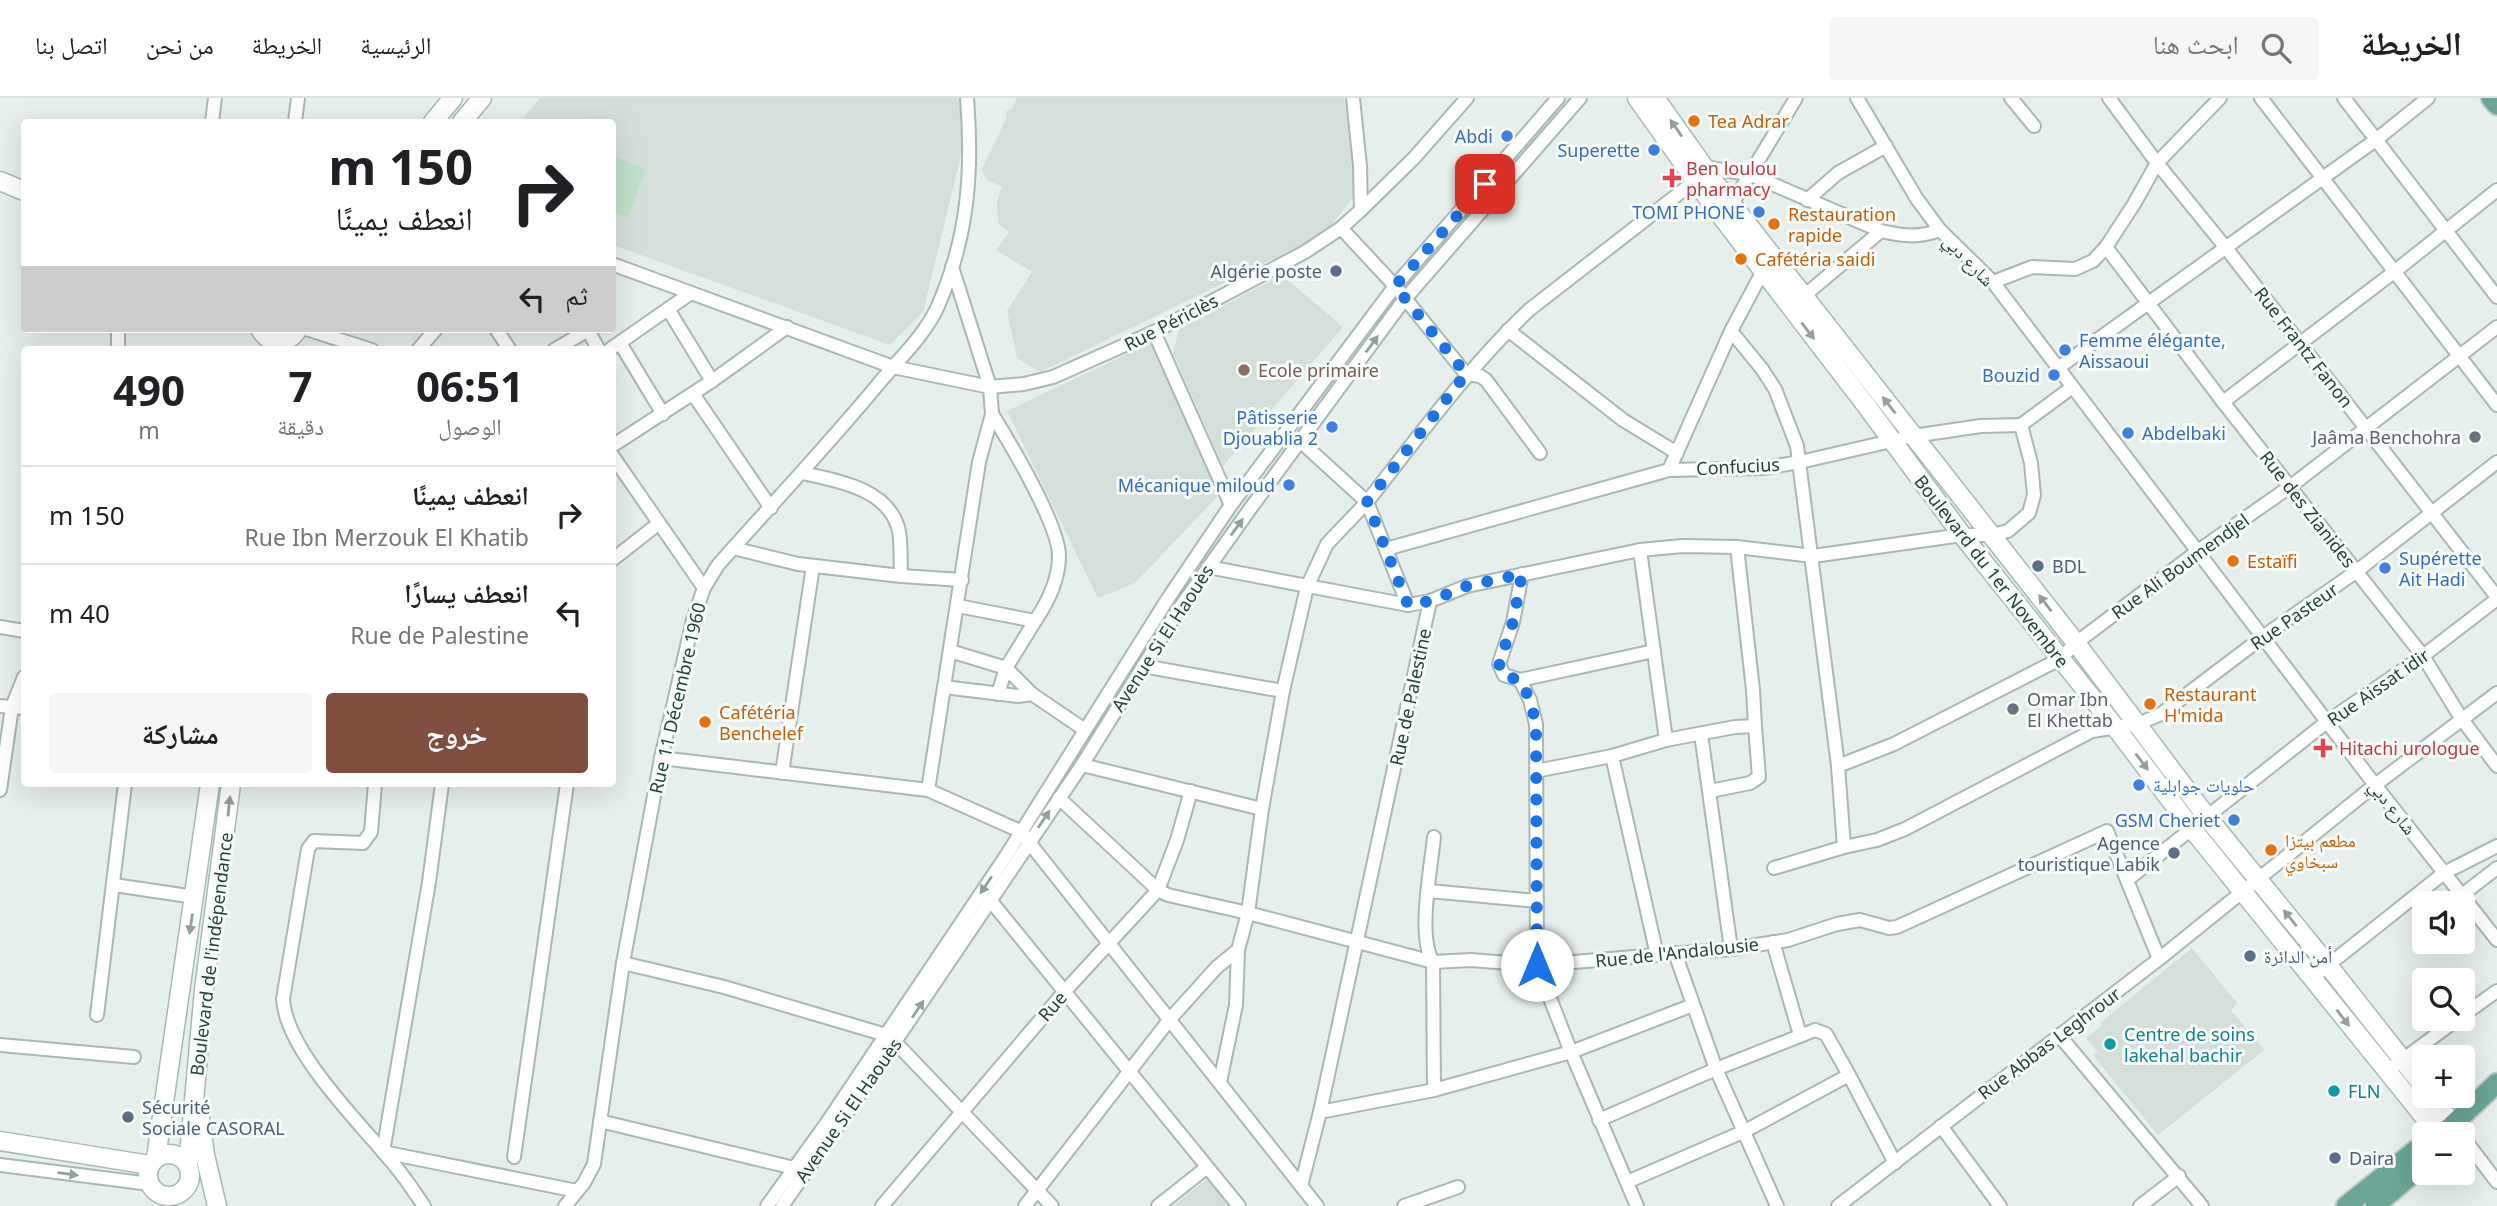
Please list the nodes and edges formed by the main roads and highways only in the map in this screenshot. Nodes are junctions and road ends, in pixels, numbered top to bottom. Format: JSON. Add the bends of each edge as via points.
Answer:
{"nodes":[{"id":1,"x":453,"y":98,"type":"edge"},
{"id":2,"x":482,"y":98,"type":"edge"},
{"id":3,"x":1637,"y":98,"type":"edge"},
{"id":4,"x":1655,"y":98,"type":"edge"},
{"id":5,"x":2491,"y":98,"type":"edge"},
{"id":6,"x":2497,"y":105,"type":"edge"},
{"id":7,"x":436,"y":119,"type":"edge"},
{"id":8,"x":464,"y":119,"type":"edge"},
{"id":9,"x":1699,"y":174,"type":"junction"},
{"id":10,"x":0,"y":181,"type":"edge"},
{"id":11,"x":21,"y":190,"type":"edge"},
{"id":12,"x":1768,"y":264,"type":"junction"},
{"id":13,"x":262,"y":333,"type":"edge"},
{"id":14,"x":297,"y":336,"type":"edge"},
{"id":15,"x":210,"y":787,"type":"edge"},
{"id":16,"x":231,"y":787,"type":"edge"},
{"id":17,"x":2412,"y":1072,"type":"edge"},
{"id":18,"x":2497,"y":1083,"type":"edge"},
{"id":19,"x":194,"y":1087,"type":"junction"},
{"id":20,"x":2439,"y":1122,"type":"edge"},
{"id":21,"x":2461,"y":1122,"type":"edge"},
{"id":22,"x":0,"y":1141,"type":"edge"},
{"id":23,"x":2412,"y":1153,"type":"edge"},
{"id":24,"x":153,"y":1161,"type":"junction"},
{"id":25,"x":189,"y":1171,"type":"junction"},
{"id":26,"x":2412,"y":1174,"type":"edge"},
{"id":27,"x":173,"y":1201,"type":"edge"},
{"id":28,"x":209,"y":1206,"type":"edge"},
{"id":29,"x":217,"y":1206,"type":"edge"},
{"id":30,"x":2346,"y":1206,"type":"edge"},
{"id":31,"x":2375,"y":1206,"type":"edge"}],
"edges":[{"from":1,"to":7,"type":"main road"},
{"from":2,"to":8,"type":"main road"},
{"from":3,"to":9,"type":"main road","name":"Boulevard du 1er Novembre"},
{"from":9,"to":4,"type":"main road","name":"Boulevard du 1er Novembre","one_way":true},
{"from":5,"to":6,"type":"main road"},
{"from":9,"to":12,"type":"main road","name":"Boulevard du 1er Novembre"},
{"from":9,"to":12,"type":"main road","name":"Boulevard du 1er Novembre","via":[[1732,204]]},
{"from":10,"to":11,"type":"main road"},
{"from":17,"to":12,"type":"main road","name":"Boulevard du 1er Novembre","one_way":true,"via":[[2207,817],[1805,296]]},
{"from":12,"to":20,"type":"main road","name":"Boulevard du 1er Novembre","one_way":true,"via":[[1789,307],[1962,535],[2386,1072]]},
{"from":13,"to":14,"type":"main road","via":[[275,342]]},
{"from":15,"to":24,"type":"main road","name":"Boulevard de l'indépendance","one_way":true},
{"from":19,"to":16,"type":"main road","name":"Boulevard de l'indépendance","one_way":true},
{"from":18,"to":21,"type":"main road"},
{"from":19,"to":25,"type":"main road","name":"Boulevard de l'indépendance"},
{"from":19,"to":29,"type":"main road"},
{"from":22,"to":24,"type":"main road"},
{"from":23,"to":30,"type":"main road"},
{"from":24,"to":25,"type":"main road","via":[[174,1154]]},
{"from":24,"to":27,"type":"main road","via":[[148,1171],[150,1184]]},
{"from":25,"to":27,"type":"main road","via":[[186,1188]]},
{"from":25,"to":28,"type":"main road"},
{"from":26,"to":31,"type":"main road"}]}
